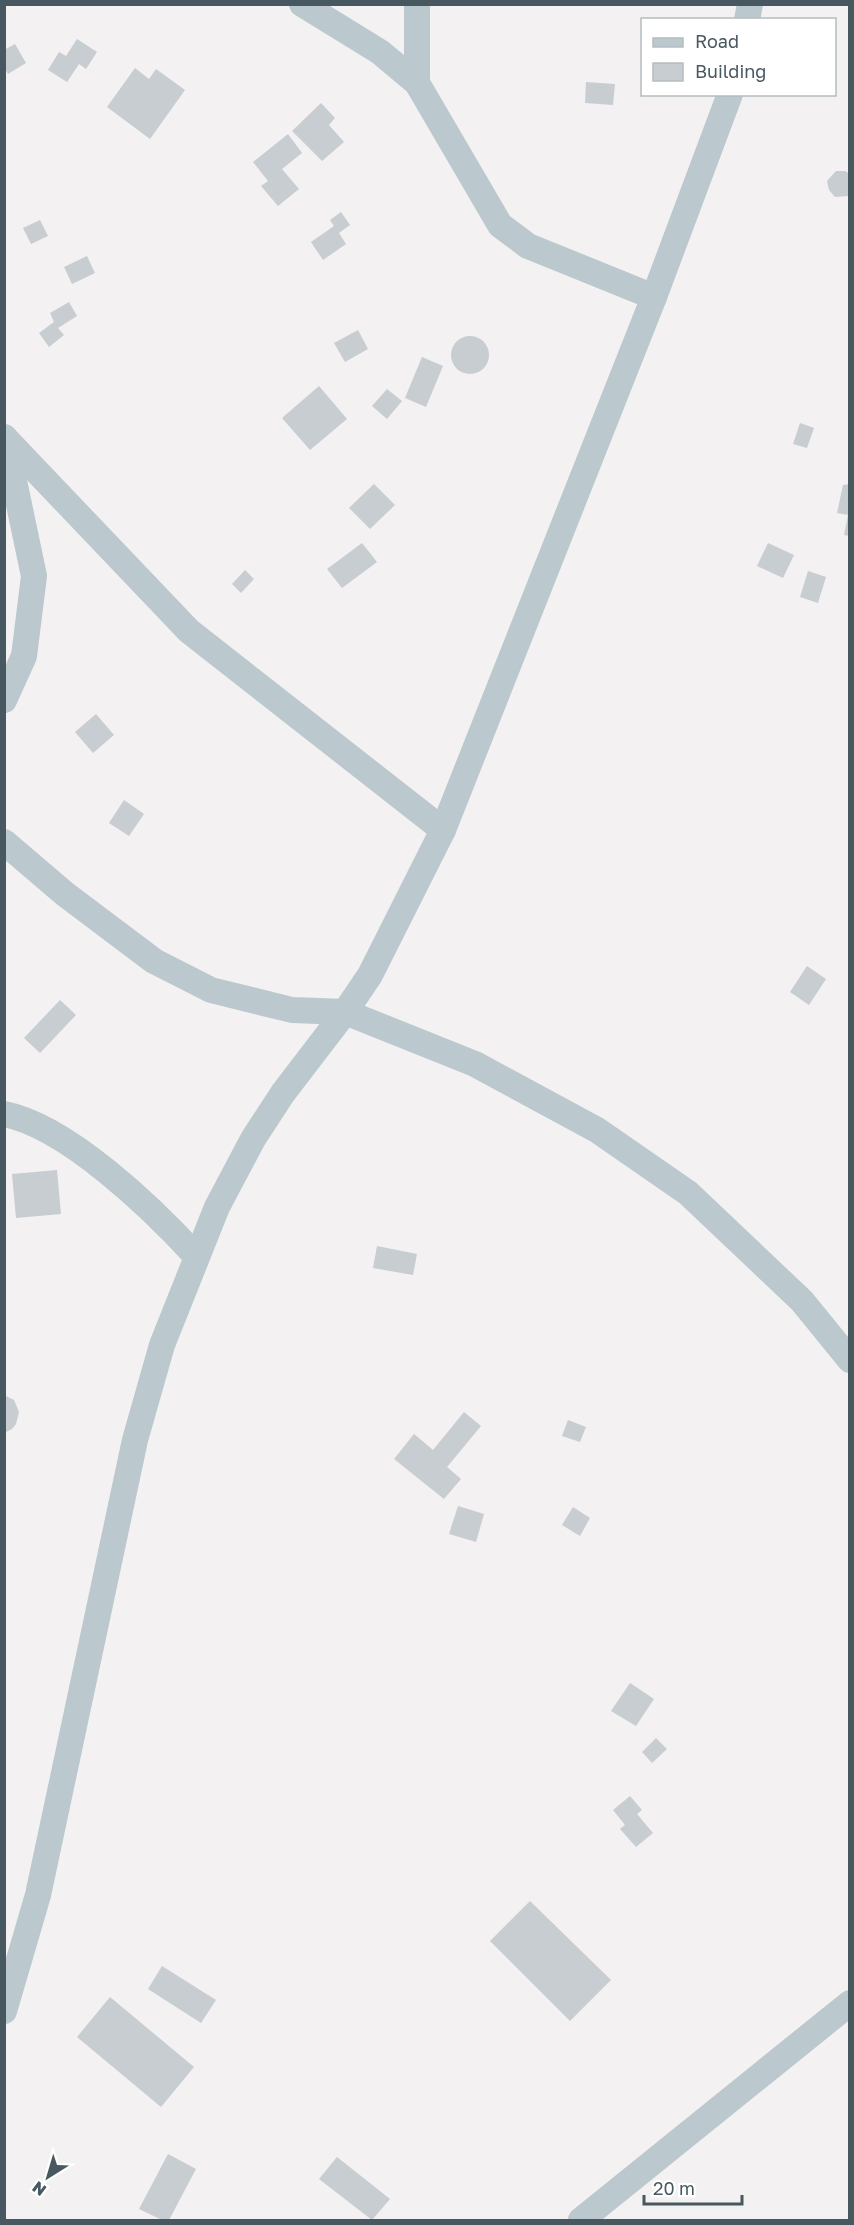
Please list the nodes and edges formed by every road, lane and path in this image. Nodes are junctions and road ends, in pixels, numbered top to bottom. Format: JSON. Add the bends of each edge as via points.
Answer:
{"nodes":[{"id":1,"x":302,"y":4,"type":"edge"},
{"id":2,"x":417,"y":4,"type":"edge"},
{"id":3,"x":417,"y":83,"type":"junction"},
{"id":4,"x":729,"y":96,"type":"edge"},
{"id":5,"x":654,"y":297,"type":"junction"},
{"id":6,"x":5,"y":438,"type":"edge"},
{"id":7,"x":4,"y":700,"type":"edge"},
{"id":8,"x":443,"y":830,"type":"junction"},
{"id":9,"x":4,"y":842,"type":"edge"},
{"id":10,"x":345,"y":1012,"type":"junction"},
{"id":11,"x":4,"y":1113,"type":"edge"},
{"id":12,"x":196,"y":1256,"type":"junction"},
{"id":13,"x":849,"y":1360,"type":"edge"},
{"id":14,"x":849,"y":2002,"type":"edge"},
{"id":15,"x":4,"y":2011,"type":"edge"},
{"id":16,"x":581,"y":2220,"type":"edge"}],
"edges":[{"from":1,"to":3,"type":"street","via":[[380,52]]},
{"from":2,"to":3,"type":"street"},
{"from":3,"to":5,"type":"street","via":[[500,225],[528,246]]},
{"from":4,"to":5,"type":"street"},
{"from":5,"to":8,"type":"street"},
{"from":6,"to":7,"type":"street","via":[[34,576],[24,656]]},
{"from":6,"to":8,"type":"street","via":[[189,631]]},
{"from":8,"to":10,"type":"street","via":[[370,975]]},
{"from":9,"to":10,"type":"street","via":[[154,961],[211,990],[292,1010]]},
{"from":10,"to":12,"type":"street","via":[[253,1139]]},
{"from":10,"to":13,"type":"street","via":[[476,1064],[597,1130],[688,1193],[802,1301]]},
{"from":11,"to":12,"type":"street","via":[[22,1117],[79,1150],[159,1216]]},
{"from":12,"to":15,"type":"street","via":[[162,1345],[135,1440],[38,1895]]},
{"from":14,"to":16,"type":"street"}]}
